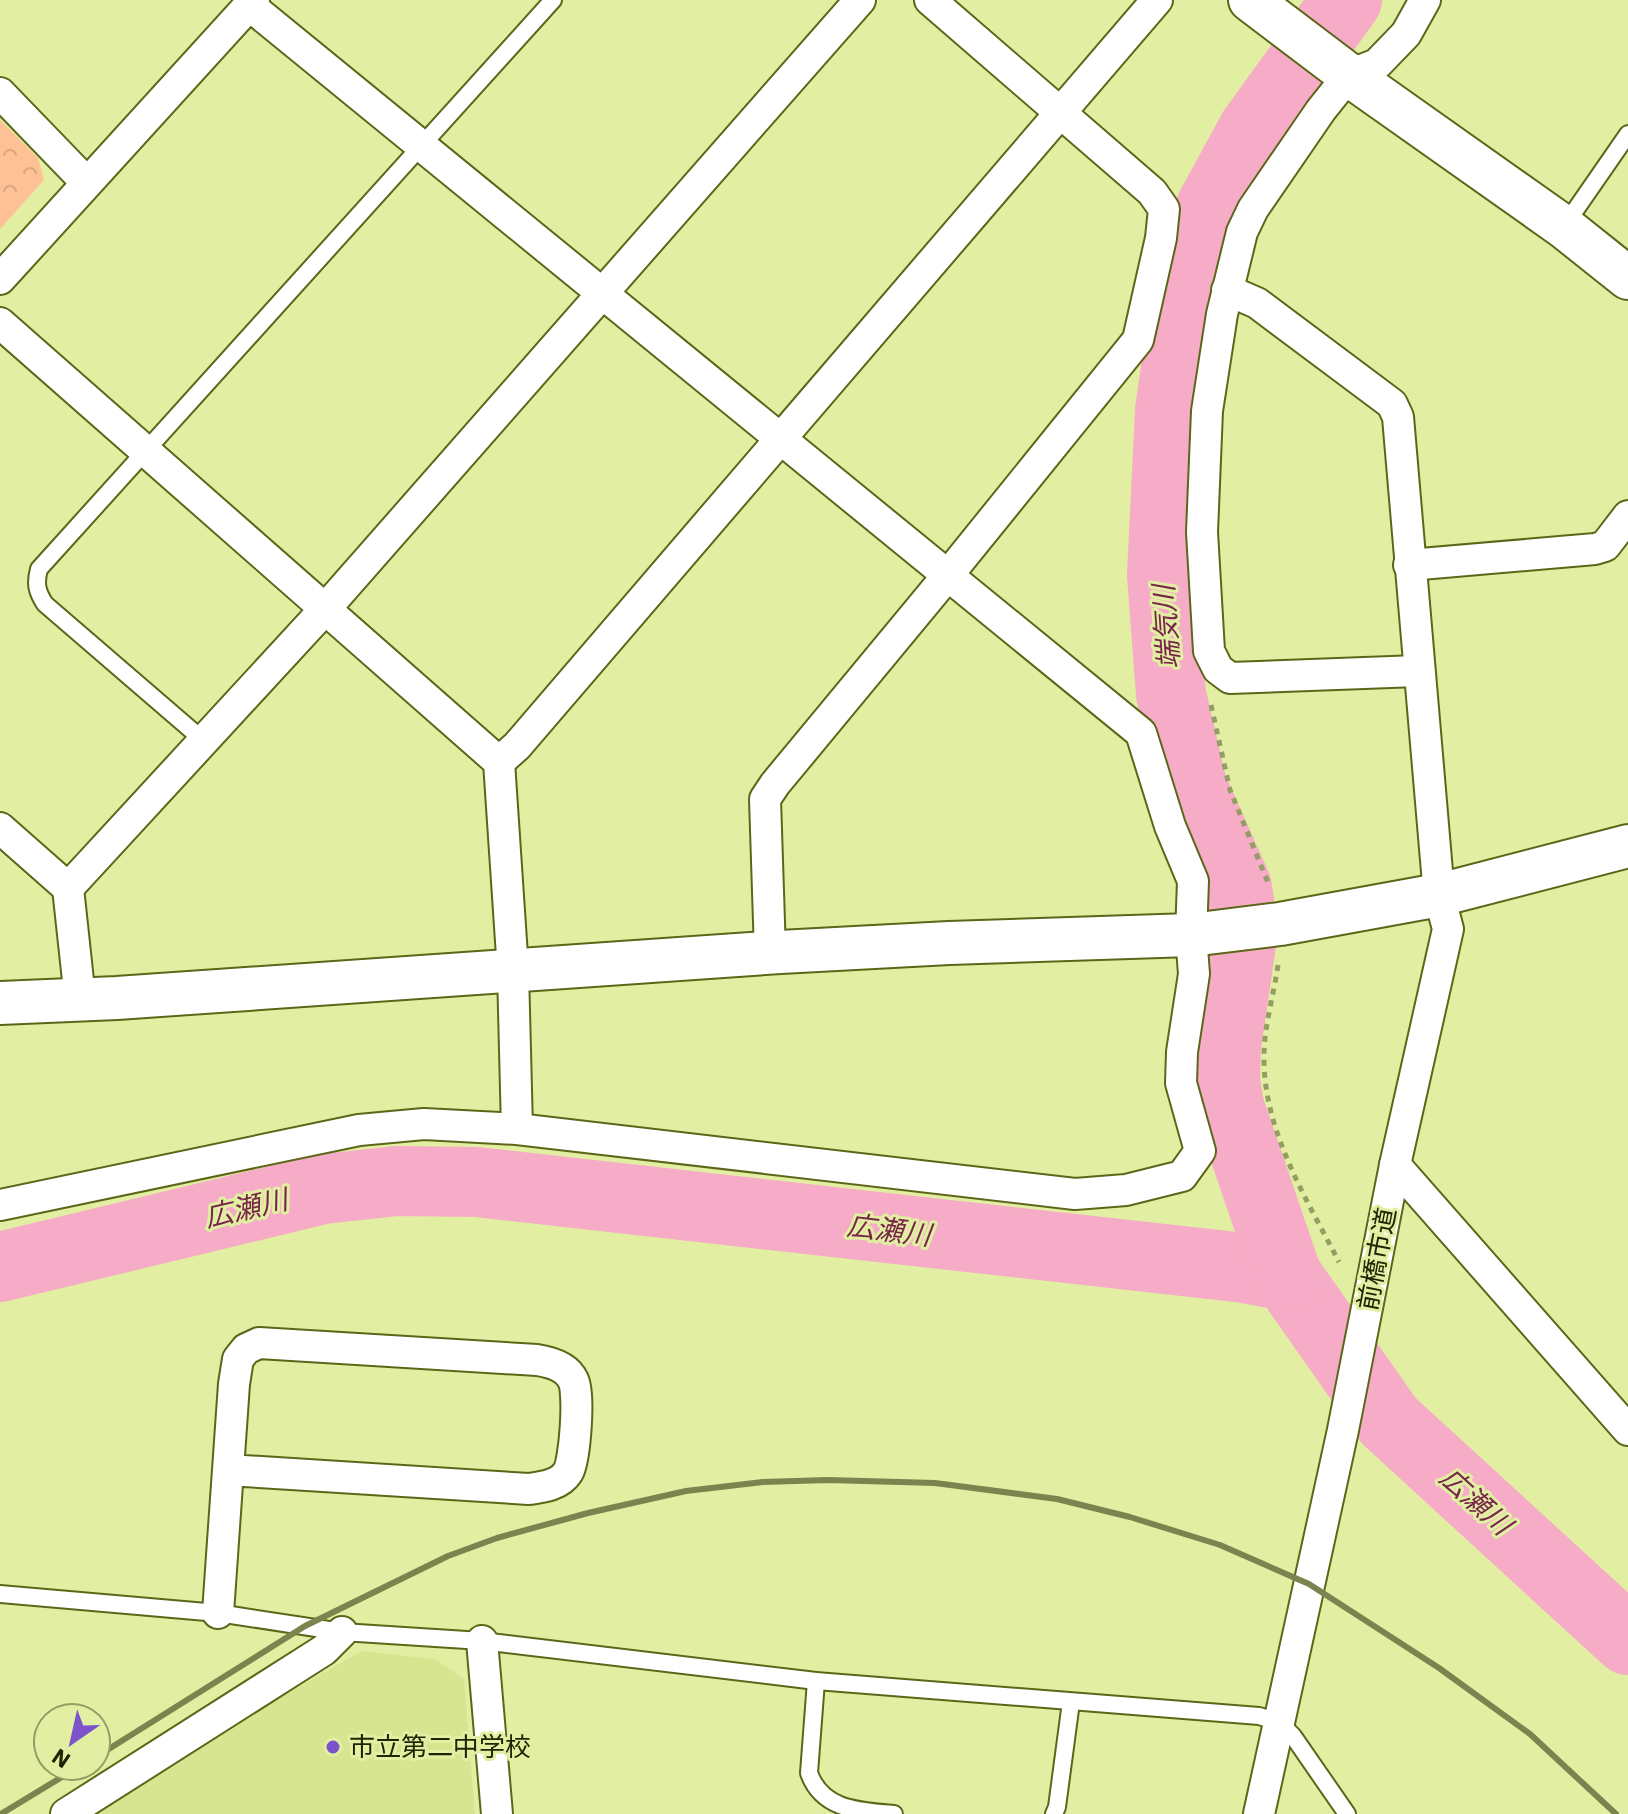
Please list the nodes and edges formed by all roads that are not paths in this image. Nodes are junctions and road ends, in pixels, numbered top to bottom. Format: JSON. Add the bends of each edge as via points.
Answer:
{"nodes":[{"id":1,"x":553,"y":0,"type":"edge"},
{"id":2,"x":860,"y":0,"type":"edge"},
{"id":3,"x":930,"y":0,"type":"edge"},
{"id":4,"x":1157,"y":0,"type":"edge"},
{"id":5,"x":1250,"y":0,"type":"edge"},
{"id":6,"x":1425,"y":0,"type":"edge"},
{"id":7,"x":252,"y":3,"type":"edge"},
{"id":8,"x":1343,"y":70,"type":"junction"},
{"id":9,"x":0,"y":93,"type":"edge"},
{"id":10,"x":1059,"y":113,"type":"junction"},
{"id":11,"x":1628,"y":134,"type":"edge"},
{"id":12,"x":421,"y":147,"type":"junction"},
{"id":13,"x":86,"y":182,"type":"junction"},
{"id":14,"x":1564,"y":227,"type":"junction"},
{"id":15,"x":1628,"y":278,"type":"edge"},
{"id":16,"x":0,"y":279,"type":"edge"},
{"id":17,"x":1227,"y":290,"type":"junction"},
{"id":18,"x":602,"y":292,"type":"junction"},
{"id":19,"x":0,"y":323,"type":"edge"},
{"id":20,"x":780,"y":440,"type":"junction"},
{"id":21,"x":147,"y":453,"type":"junction"},
{"id":22,"x":1628,"y":516,"type":"edge"},
{"id":23,"x":1409,"y":565,"type":"junction"},
{"id":24,"x":948,"y":575,"type":"junction"},
{"id":25,"x":326,"y":608,"type":"junction"},
{"id":26,"x":1418,"y":671,"type":"junction"},
{"id":27,"x":204,"y":741,"type":"junction"},
{"id":28,"x":499,"y":762,"type":"junction"},
{"id":29,"x":0,"y":828,"type":"edge"},
{"id":30,"x":1628,"y":846,"type":"edge"},
{"id":31,"x":68,"y":888,"type":"junction"},
{"id":32,"x":1439,"y":895,"type":"junction"},
{"id":33,"x":1191,"y":935,"type":"junction"},
{"id":34,"x":770,"y":953,"type":"junction"},
{"id":35,"x":513,"y":971,"type":"junction"},
{"id":36,"x":80,"y":999,"type":"junction"},
{"id":37,"x":0,"y":1003,"type":"edge"},
{"id":38,"x":517,"y":1129,"type":"junction"},
{"id":39,"x":1395,"y":1165,"type":"junction"},
{"id":40,"x":0,"y":1205,"type":"edge"},
{"id":41,"x":1628,"y":1430,"type":"edge"},
{"id":42,"x":228,"y":1470,"type":"junction"},
{"id":43,"x":0,"y":1594,"type":"edge"},
{"id":44,"x":218,"y":1613,"type":"junction"},
{"id":45,"x":342,"y":1632,"type":"junction"},
{"id":46,"x":482,"y":1641,"type":"junction"},
{"id":47,"x":816,"y":1681,"type":"junction"},
{"id":48,"x":1071,"y":1702,"type":"junction"},
{"id":49,"x":1279,"y":1722,"type":"junction"},
{"id":50,"x":66,"y":1814,"type":"edge"},
{"id":51,"x":497,"y":1814,"type":"edge"},
{"id":52,"x":894,"y":1814,"type":"edge"},
{"id":53,"x":1054,"y":1814,"type":"edge"},
{"id":54,"x":1259,"y":1814,"type":"edge"},
{"id":55,"x":1347,"y":1814,"type":"edge"}],
"edges":[{"from":1,"to":12,"type":"lane"},
{"from":2,"to":18,"type":"street"},
{"from":3,"to":10,"type":"street"},
{"from":4,"to":10,"type":"street"},
{"from":5,"to":8,"type":"street"},
{"from":6,"to":8,"type":"street","via":[[1406,34],[1377,64]]},
{"from":7,"to":12,"type":"street"},
{"from":7,"to":13,"type":"street"},
{"from":8,"to":14,"type":"street"},
{"from":8,"to":17,"type":"street","via":[[1253,209]]},
{"from":9,"to":13,"type":"street"},
{"from":10,"to":20,"type":"street"},
{"from":10,"to":24,"type":"street","via":[[1152,192],[1164,209],[1138,340]]},
{"from":11,"to":14,"type":"lane"},
{"from":12,"to":18,"type":"street"},
{"from":12,"to":21,"type":"lane"},
{"from":13,"to":16,"type":"street"},
{"from":14,"to":15,"type":"street"},
{"from":17,"to":23,"type":"street","name":"前橋市道","via":[[1257,303],[1392,404],[1398,417]]},
{"from":17,"to":26,"type":"street","via":[[1207,411],[1202,532],[1209,651],[1218,669],[1230,678],[1244,679]]},
{"from":18,"to":20,"type":"street"},
{"from":18,"to":25,"type":"street"},
{"from":19,"to":21,"type":"street"},
{"from":20,"to":24,"type":"street"},
{"from":20,"to":28,"type":"street"},
{"from":21,"to":25,"type":"street"},
{"from":21,"to":27,"type":"lane","via":[[39,569],[38,593]]},
{"from":22,"to":23,"type":"street","via":[[1605,546],[1595,549]]},
{"from":23,"to":26,"type":"street","name":"前橋市道"},
{"from":24,"to":33,"type":"street","via":[[1141,733],[1193,881]]},
{"from":24,"to":34,"type":"street","via":[[765,799]]},
{"from":25,"to":27,"type":"street"},
{"from":25,"to":28,"type":"street"},
{"from":26,"to":32,"type":"street","name":"前橋市道"},
{"from":27,"to":31,"type":"street"},
{"from":28,"to":35,"type":"street"},
{"from":29,"to":31,"type":"street"},
{"from":30,"to":32,"type":"street"},
{"from":31,"to":36,"type":"street"},
{"from":32,"to":33,"type":"street"},
{"from":32,"to":39,"type":"street","name":"前橋市道","via":[[1448,929]]},
{"from":33,"to":34,"type":"street"},
{"from":33,"to":38,"type":"street","via":[[1194,974],[1181,1083],[1200,1151],[1182,1176],[1126,1190],[1075,1194]]},
{"from":34,"to":35,"type":"street"},
{"from":35,"to":36,"type":"street"},
{"from":35,"to":38,"type":"street"},
{"from":36,"to":37,"type":"street"},
{"from":38,"to":40,"type":"street","via":[[424,1124],[359,1130]]},
{"from":39,"to":41,"type":"street"},
{"from":39,"to":49,"type":"street","name":"前橋市道"},
{"from":42,"to":42,"type":"street","via":[[238,1359],[259,1343],[537,1360],[568,1372],[577,1393],[572,1462],[559,1481],[544,1487]]},
{"from":42,"to":44,"type":"street"},
{"from":43,"to":44,"type":"lane"},
{"from":44,"to":45,"type":"lane"},
{"from":45,"to":46,"type":"lane"},
{"from":45,"to":50,"type":"street","via":[[324,1650]]},
{"from":46,"to":47,"type":"lane"},
{"from":46,"to":51,"type":"street"},
{"from":47,"to":48,"type":"lane"},
{"from":47,"to":52,"type":"lane","via":[[809,1773],[813,1786],[828,1801],[854,1810]]},
{"from":48,"to":49,"type":"lane","via":[[1259,1716]]},
{"from":48,"to":53,"type":"lane"},
{"from":49,"to":54,"type":"street","name":"前橋市道"},
{"from":49,"to":55,"type":"lane"}]}
